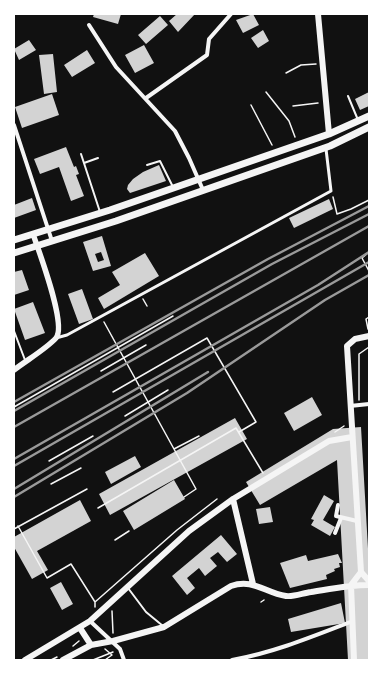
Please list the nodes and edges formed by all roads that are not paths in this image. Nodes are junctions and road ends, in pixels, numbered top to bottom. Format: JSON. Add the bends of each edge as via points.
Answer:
{"nodes":[{"id":1,"x":318,"y":14,"type":"edge"},
{"id":2,"x":229,"y":15,"type":"edge"},
{"id":3,"x":89,"y":25,"type":"dead end"},
{"id":4,"x":348,"y":96,"type":"dead end"},
{"id":5,"x":146,"y":98,"type":"junction"},
{"id":6,"x":369,"y":116,"type":"edge"},
{"id":7,"x":358,"y":121,"type":"junction"},
{"id":8,"x":14,"y":125,"type":"edge"},
{"id":9,"x":369,"y":127,"type":"edge"},
{"id":10,"x":329,"y":134,"type":"junction"},
{"id":11,"x":326,"y":147,"type":"junction"},
{"id":12,"x":81,"y":154,"type":"dead end"},
{"id":13,"x":98,"y":158,"type":"dead end"},
{"id":14,"x":84,"y":163,"type":"junction"},
{"id":15,"x":147,"y":165,"type":"dead end"},
{"id":16,"x":198,"y":179,"type":"junction"},
{"id":17,"x":173,"y":188,"type":"junction"},
{"id":18,"x":203,"y":190,"type":"junction"},
{"id":19,"x":100,"y":213,"type":"junction"},
{"id":20,"x":48,"y":229,"type":"junction"},
{"id":21,"x":33,"y":234,"type":"junction"},
{"id":22,"x":14,"y":240,"type":"edge"},
{"id":23,"x":52,"y":241,"type":"junction"},
{"id":24,"x":37,"y":246,"type":"junction"},
{"id":25,"x":14,"y":253,"type":"edge"},
{"id":26,"x":14,"y":331,"type":"edge"},
{"id":27,"x":369,"y":334,"type":"edge"},
{"id":28,"x":56,"y":338,"type":"junction"},
{"id":29,"x":26,"y":361,"type":"junction"},
{"id":30,"x":14,"y":370,"type":"edge"},
{"id":31,"x":369,"y":404,"type":"edge"},
{"id":32,"x":350,"y":406,"type":"junction"},
{"id":33,"x":352,"y":437,"type":"junction"},
{"id":34,"x":233,"y":499,"type":"junction"},
{"id":35,"x":338,"y":505,"type":"dead end"},
{"id":36,"x":341,"y":518,"type":"junction"},
{"id":37,"x":357,"y":521,"type":"junction"},
{"id":38,"x":335,"y":533,"type":"dead end"},
{"id":39,"x":360,"y":572,"type":"junction"},
{"id":40,"x":369,"y":582,"type":"edge"},
{"id":41,"x":253,"y":584,"type":"junction"},
{"id":42,"x":351,"y":585,"type":"junction"},
{"id":43,"x":369,"y":585,"type":"edge"},
{"id":44,"x":127,"y":587,"type":"junction"},
{"id":45,"x":90,"y":621,"type":"junction"},
{"id":46,"x":353,"y":621,"type":"junction"},
{"id":47,"x":164,"y":626,"type":"junction"},
{"id":48,"x":80,"y":628,"type":"junction"},
{"id":49,"x":113,"y":641,"type":"junction"},
{"id":50,"x":91,"y":645,"type":"junction"},
{"id":51,"x":26,"y":660,"type":"edge"},
{"id":52,"x":63,"y":660,"type":"edge"},
{"id":53,"x":124,"y":660,"type":"edge"},
{"id":54,"x":232,"y":660,"type":"edge"},
{"id":55,"x":354,"y":660,"type":"edge"}],
"edges":[{"from":1,"to":10,"type":"main road"},
{"from":2,"to":5,"type":"street","via":[[209,39],[207,55]]},
{"from":3,"to":5,"type":"street","via":[[116,67]]},
{"from":4,"to":7,"type":"lane"},
{"from":5,"to":16,"type":"street","via":[[175,131]]},
{"from":6,"to":7,"type":"main road"},
{"from":7,"to":10,"type":"main road"},
{"from":8,"to":20,"type":"street"},
{"from":9,"to":11,"type":"main road"},
{"from":10,"to":16,"type":"main road"},
{"from":11,"to":18,"type":"main road"},
{"from":11,"to":28,"type":"street","via":[[331,191],[67,335]]},
{"from":12,"to":14,"type":"lane"},
{"from":13,"to":14,"type":"lane"},
{"from":14,"to":19,"type":"lane"},
{"from":15,"to":17,"type":"lane","via":[[160,161]]},
{"from":16,"to":17,"type":"main road"},
{"from":16,"to":18,"type":"street"},
{"from":17,"to":19,"type":"main road"},
{"from":18,"to":23,"type":"main road"},
{"from":19,"to":20,"type":"main road"},
{"from":20,"to":21,"type":"main road"},
{"from":20,"to":23,"type":"street"},
{"from":21,"to":22,"type":"main road"},
{"from":21,"to":24,"type":"street"},
{"from":23,"to":24,"type":"main road"},
{"from":24,"to":25,"type":"main road"},
{"from":24,"to":28,"type":"street","via":[[56,306],[60,328]]},
{"from":26,"to":29,"type":"lane"},
{"from":27,"to":32,"type":"main road","via":[[355,339],[348,346]]},
{"from":28,"to":29,"type":"street"},
{"from":29,"to":30,"type":"street"},
{"from":31,"to":32,"type":"street"},
{"from":32,"to":33,"type":"main road"},
{"from":33,"to":34,"type":"main road","via":[[329,441]]},
{"from":33,"to":37,"type":"main road"},
{"from":34,"to":41,"type":"main road"},
{"from":34,"to":44,"type":"main road","via":[[189,531]]},
{"from":35,"to":36,"type":"street","via":[[336,514]]},
{"from":36,"to":37,"type":"street"},
{"from":36,"to":38,"type":"street"},
{"from":37,"to":39,"type":"main road"},
{"from":39,"to":40,"type":"main road"},
{"from":39,"to":42,"type":"main road"},
{"from":41,"to":42,"type":"main road","via":[[288,596]]},
{"from":41,"to":47,"type":"main road","via":[[240,583],[230,586]]},
{"from":42,"to":43,"type":"main road"},
{"from":42,"to":46,"type":"main road"},
{"from":44,"to":45,"type":"main road"},
{"from":44,"to":47,"type":"lane","via":[[146,612]]},
{"from":45,"to":48,"type":"main road"},
{"from":45,"to":49,"type":"street"},
{"from":46,"to":54,"type":"street","via":[[296,642]]},
{"from":46,"to":55,"type":"main road"},
{"from":47,"to":49,"type":"main road"},
{"from":48,"to":50,"type":"main road"},
{"from":48,"to":51,"type":"main road"},
{"from":49,"to":50,"type":"main road"},
{"from":49,"to":53,"type":"street","via":[[120,649]]},
{"from":50,"to":52,"type":"main road"}]}
